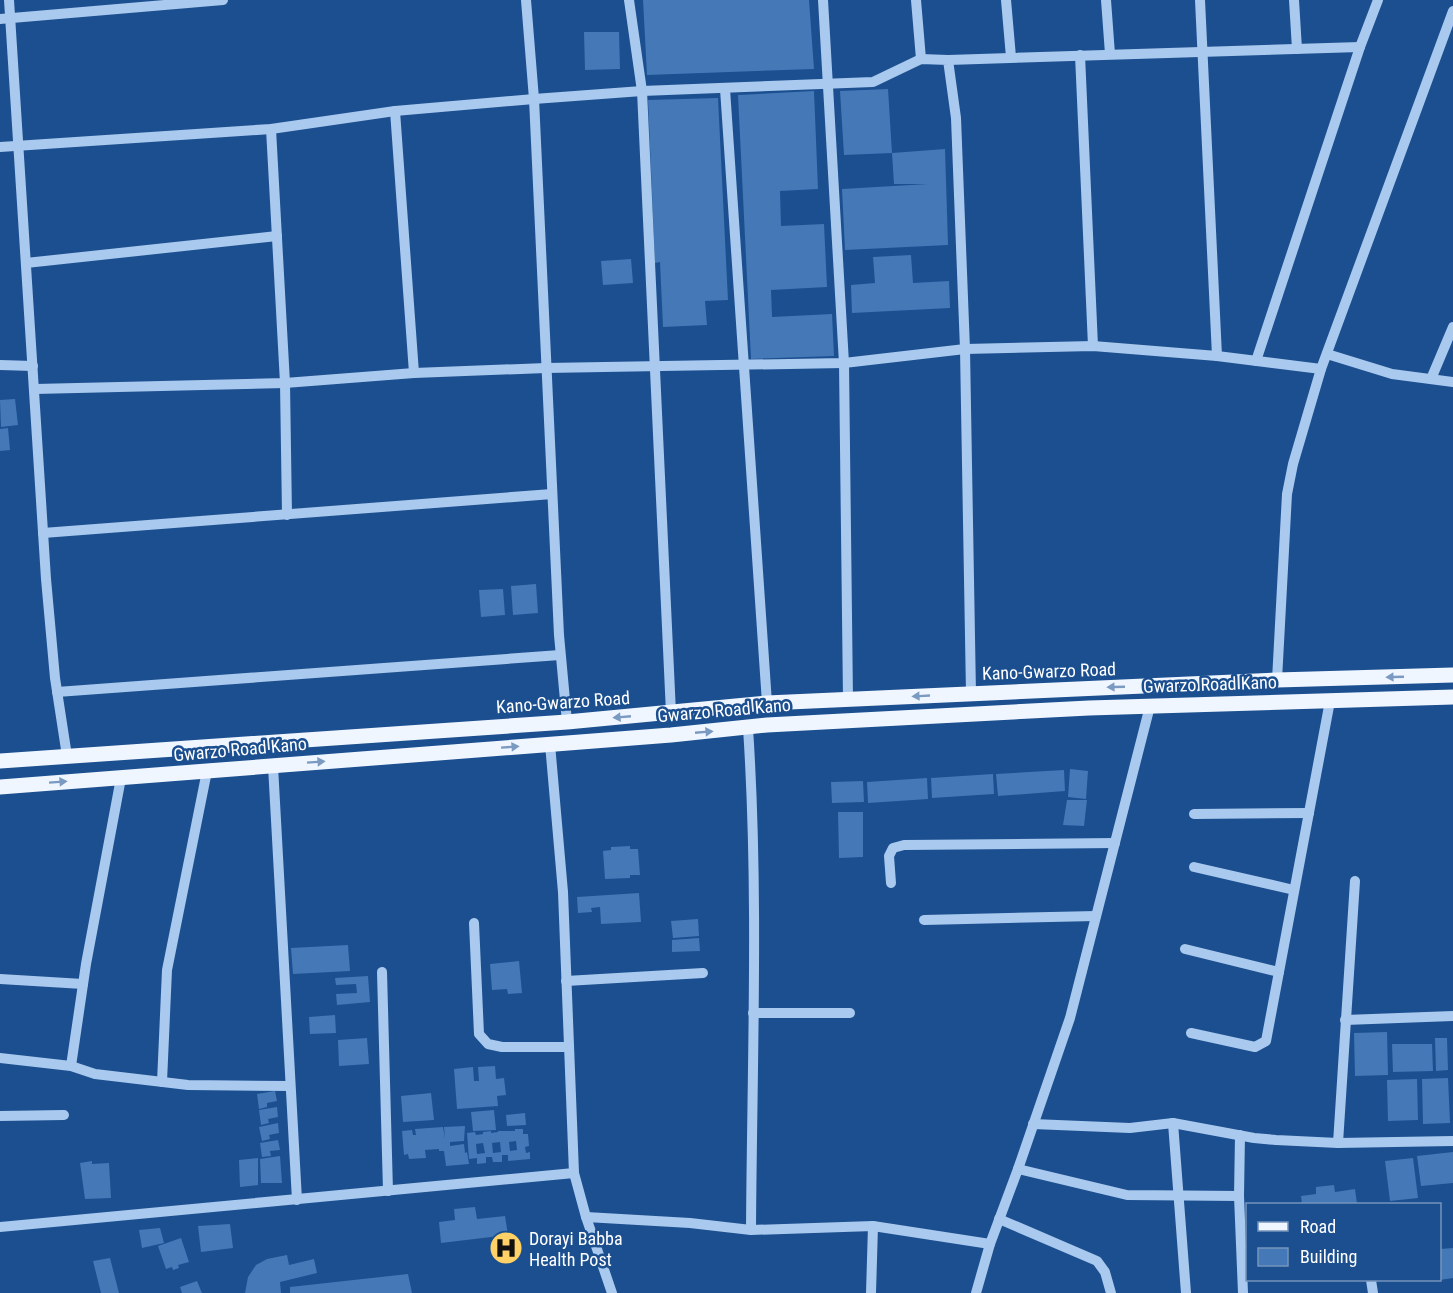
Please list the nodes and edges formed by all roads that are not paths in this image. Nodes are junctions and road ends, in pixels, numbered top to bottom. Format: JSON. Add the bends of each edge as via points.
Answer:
{"nodes":[{"id":1,"x":9,"y":0,"type":"edge"},
{"id":2,"x":224,"y":0,"type":"edge"},
{"id":3,"x":526,"y":0,"type":"edge"},
{"id":4,"x":629,"y":0,"type":"edge"},
{"id":5,"x":823,"y":0,"type":"edge"},
{"id":6,"x":916,"y":0,"type":"edge"},
{"id":7,"x":1005,"y":0,"type":"edge"},
{"id":8,"x":1106,"y":0,"type":"edge"},
{"id":9,"x":1200,"y":0,"type":"edge"},
{"id":10,"x":1294,"y":0,"type":"edge"},
{"id":11,"x":1378,"y":0,"type":"edge"},
{"id":12,"x":130,"y":4,"type":"edge"},
{"id":13,"x":5,"y":18,"type":"edge"},
{"id":14,"x":1452,"y":18,"type":"edge"},
{"id":15,"x":1360,"y":47,"type":"junction"},
{"id":16,"x":1297,"y":49,"type":"junction"},
{"id":17,"x":1204,"y":51,"type":"junction"},
{"id":18,"x":1110,"y":54,"type":"junction"},
{"id":19,"x":1080,"y":55,"type":"junction"},
{"id":20,"x":1011,"y":57,"type":"junction"},
{"id":21,"x":921,"y":59,"type":"junction"},
{"id":22,"x":948,"y":60,"type":"junction"},
{"id":23,"x":828,"y":85,"type":"junction"},
{"id":24,"x":725,"y":88,"type":"junction"},
{"id":25,"x":642,"y":91,"type":"junction"},
{"id":26,"x":534,"y":99,"type":"junction"},
{"id":27,"x":395,"y":111,"type":"junction"},
{"id":28,"x":271,"y":129,"type":"junction"},
{"id":29,"x":18,"y":144,"type":"junction"},
{"id":30,"x":0,"y":147,"type":"edge"},
{"id":31,"x":277,"y":236,"type":"junction"},
{"id":32,"x":26,"y":263,"type":"junction"},
{"id":33,"x":1453,"y":327,"type":"edge"},
{"id":34,"x":1093,"y":346,"type":"junction"},
{"id":35,"x":965,"y":349,"type":"junction"},
{"id":36,"x":1327,"y":354,"type":"junction"},
{"id":37,"x":1217,"y":356,"type":"junction"},
{"id":38,"x":1256,"y":361,"type":"junction"},
{"id":39,"x":843,"y":363,"type":"junction"},
{"id":40,"x":0,"y":364,"type":"edge"},
{"id":41,"x":33,"y":366,"type":"junction"},
{"id":42,"x":744,"y":366,"type":"junction"},
{"id":43,"x":546,"y":368,"type":"junction"},
{"id":44,"x":654,"y":368,"type":"junction"},
{"id":45,"x":1321,"y":369,"type":"junction"},
{"id":46,"x":414,"y":373,"type":"junction"},
{"id":47,"x":1431,"y":379,"type":"junction"},
{"id":48,"x":1453,"y":382,"type":"edge"},
{"id":49,"x":285,"y":383,"type":"junction"},
{"id":50,"x":35,"y":389,"type":"junction"},
{"id":51,"x":552,"y":494,"type":"junction"},
{"id":52,"x":287,"y":514,"type":"junction"},
{"id":53,"x":43,"y":533,"type":"junction"},
{"id":54,"x":560,"y":655,"type":"junction"},
{"id":55,"x":1453,"y":675,"type":"edge"},
{"id":56,"x":1277,"y":680,"type":"junction"},
{"id":57,"x":57,"y":692,"type":"junction"},
{"id":58,"x":971,"y":694,"type":"junction"},
{"id":59,"x":1453,"y":697,"type":"edge"},
{"id":60,"x":848,"y":699,"type":"junction"},
{"id":61,"x":1330,"y":701,"type":"junction"},
{"id":62,"x":767,"y":703,"type":"junction"},
{"id":63,"x":1150,"y":706,"type":"junction"},
{"id":64,"x":671,"y":713,"type":"junction"},
{"id":65,"x":567,"y":722,"type":"junction"},
{"id":66,"x":748,"y":728,"type":"junction"},
{"id":67,"x":418,"y":732,"type":"junction"},
{"id":68,"x":550,"y":744,"type":"junction"},
{"id":69,"x":422,"y":754,"type":"junction"},
{"id":70,"x":67,"y":756,"type":"junction"},
{"id":71,"x":0,"y":761,"type":"edge"},
{"id":72,"x":273,"y":766,"type":"junction"},
{"id":73,"x":207,"y":771,"type":"junction"},
{"id":74,"x":122,"y":778,"type":"junction"},
{"id":75,"x":0,"y":787,"type":"edge"},
{"id":76,"x":1309,"y":813,"type":"junction"},
{"id":77,"x":1194,"y":814,"type":"dead end"},
{"id":78,"x":1115,"y":843,"type":"junction"},
{"id":79,"x":1194,"y":867,"type":"dead end"},
{"id":80,"x":1355,"y":881,"type":"dead end"},
{"id":81,"x":891,"y":883,"type":"dead end"},
{"id":82,"x":1294,"y":890,"type":"junction"},
{"id":83,"x":1096,"y":916,"type":"junction"},
{"id":84,"x":924,"y":920,"type":"dead end"},
{"id":85,"x":474,"y":923,"type":"dead end"},
{"id":86,"x":1185,"y":949,"type":"dead end"},
{"id":87,"x":382,"y":972,"type":"dead end"},
{"id":88,"x":1279,"y":972,"type":"junction"},
{"id":89,"x":703,"y":973,"type":"dead end"},
{"id":90,"x":0,"y":980,"type":"edge"},
{"id":91,"x":566,"y":981,"type":"junction"},
{"id":92,"x":83,"y":984,"type":"junction"},
{"id":93,"x":753,"y":1013,"type":"junction"},
{"id":94,"x":850,"y":1013,"type":"dead end"},
{"id":95,"x":1453,"y":1016,"type":"edge"},
{"id":96,"x":1345,"y":1020,"type":"junction"},
{"id":97,"x":1191,"y":1033,"type":"dead end"},
{"id":98,"x":569,"y":1047,"type":"junction"},
{"id":99,"x":0,"y":1058,"type":"edge"},
{"id":100,"x":71,"y":1066,"type":"junction"},
{"id":101,"x":162,"y":1082,"type":"junction"},
{"id":102,"x":290,"y":1086,"type":"junction"},
{"id":103,"x":64,"y":1115,"type":"dead end"},
{"id":104,"x":0,"y":1116,"type":"edge"},
{"id":105,"x":1173,"y":1123,"type":"junction"},
{"id":106,"x":1033,"y":1124,"type":"junction"},
{"id":107,"x":1240,"y":1135,"type":"junction"},
{"id":108,"x":1453,"y":1141,"type":"edge"},
{"id":109,"x":1338,"y":1143,"type":"junction"},
{"id":110,"x":1018,"y":1169,"type":"junction"},
{"id":111,"x":574,"y":1173,"type":"junction"},
{"id":112,"x":388,"y":1191,"type":"junction"},
{"id":113,"x":1178,"y":1195,"type":"junction"},
{"id":114,"x":1239,"y":1196,"type":"junction"},
{"id":115,"x":297,"y":1200,"type":"junction"},
{"id":116,"x":586,"y":1217,"type":"junction"},
{"id":117,"x":999,"y":1219,"type":"junction"},
{"id":118,"x":873,"y":1226,"type":"junction"},
{"id":119,"x":0,"y":1227,"type":"edge"},
{"id":120,"x":751,"y":1230,"type":"junction"},
{"id":121,"x":990,"y":1244,"type":"junction"},
{"id":122,"x":612,"y":1293,"type":"edge"},
{"id":123,"x":871,"y":1293,"type":"edge"},
{"id":124,"x":976,"y":1293,"type":"edge"},
{"id":125,"x":1111,"y":1293,"type":"edge"},
{"id":126,"x":1186,"y":1293,"type":"edge"},
{"id":127,"x":1243,"y":1293,"type":"edge"}],
"edges":[{"from":1,"to":13,"type":"street"},
{"from":2,"to":12,"type":"street"},
{"from":3,"to":26,"type":"street"},
{"from":4,"to":25,"type":"street"},
{"from":5,"to":23,"type":"street"},
{"from":6,"to":21,"type":"street"},
{"from":7,"to":20,"type":"street"},
{"from":8,"to":18,"type":"street"},
{"from":9,"to":17,"type":"street"},
{"from":10,"to":16,"type":"street"},
{"from":11,"to":15,"type":"street"},
{"from":12,"to":13,"type":"street"},
{"from":13,"to":29,"type":"street"},
{"from":14,"to":36,"type":"street"},
{"from":15,"to":16,"type":"street"},
{"from":15,"to":38,"type":"street"},
{"from":16,"to":17,"type":"street"},
{"from":17,"to":18,"type":"street"},
{"from":17,"to":37,"type":"street"},
{"from":18,"to":19,"type":"street"},
{"from":19,"to":20,"type":"street"},
{"from":19,"to":34,"type":"street"},
{"from":20,"to":22,"type":"street"},
{"from":21,"to":22,"type":"street"},
{"from":21,"to":23,"type":"street","via":[[873,82]]},
{"from":22,"to":35,"type":"street","via":[[956,118]]},
{"from":23,"to":24,"type":"street"},
{"from":23,"to":39,"type":"street"},
{"from":24,"to":25,"type":"street"},
{"from":24,"to":42,"type":"street"},
{"from":25,"to":26,"type":"street"},
{"from":25,"to":44,"type":"street"},
{"from":26,"to":27,"type":"street"},
{"from":26,"to":43,"type":"street"},
{"from":27,"to":28,"type":"street"},
{"from":27,"to":46,"type":"street"},
{"from":28,"to":29,"type":"street"},
{"from":28,"to":31,"type":"street"},
{"from":29,"to":30,"type":"street"},
{"from":29,"to":32,"type":"street"},
{"from":31,"to":32,"type":"street"},
{"from":31,"to":49,"type":"street"},
{"from":32,"to":41,"type":"street"},
{"from":33,"to":47,"type":"street"},
{"from":34,"to":35,"type":"street"},
{"from":34,"to":37,"type":"street"},
{"from":35,"to":39,"type":"street"},
{"from":35,"to":58,"type":"street"},
{"from":36,"to":45,"type":"street"},
{"from":36,"to":47,"type":"street","via":[[1392,374]]},
{"from":37,"to":38,"type":"street"},
{"from":38,"to":45,"type":"street"},
{"from":39,"to":42,"type":"street"},
{"from":39,"to":60,"type":"street"},
{"from":40,"to":41,"type":"street"},
{"from":41,"to":50,"type":"street"},
{"from":42,"to":44,"type":"street"},
{"from":42,"to":62,"type":"street"},
{"from":43,"to":44,"type":"street"},
{"from":43,"to":46,"type":"street"},
{"from":43,"to":51,"type":"street"},
{"from":44,"to":64,"type":"street"},
{"from":45,"to":56,"type":"street","via":[[1289,481]]},
{"from":46,"to":49,"type":"street"},
{"from":47,"to":48,"type":"street"},
{"from":49,"to":50,"type":"street"},
{"from":49,"to":52,"type":"street"},
{"from":50,"to":53,"type":"street"},
{"from":51,"to":52,"type":"street"},
{"from":51,"to":54,"type":"street"},
{"from":52,"to":53,"type":"street"},
{"from":53,"to":57,"type":"street"},
{"from":54,"to":57,"type":"street"},
{"from":54,"to":65,"type":"street"},
{"from":55,"to":56,"type":"main road","name":"Kano-Gwarzo Road","one_way":true},
{"from":56,"to":58,"type":"main road","name":"Kano-Gwarzo Road","one_way":true},
{"from":57,"to":70,"type":"street"},
{"from":58,"to":60,"type":"main road","name":"Kano-Gwarzo Road","one_way":true},
{"from":59,"to":61,"type":"main road","name":"Gwarzo Road Kano"},
{"from":60,"to":62,"type":"main road","name":"Kano-Gwarzo Road"},
{"from":61,"to":63,"type":"main road","name":"Gwarzo Road Kano"},
{"from":61,"to":76,"type":"street"},
{"from":62,"to":64,"type":"main road","name":"Kano-Gwarzo Road"},
{"from":63,"to":66,"type":"main road","name":"Gwarzo Road Kano"},
{"from":63,"to":78,"type":"street"},
{"from":64,"to":65,"type":"main road","name":"Kano-Gwarzo Road","one_way":true},
{"from":65,"to":67,"type":"main road","name":"Kano-Gwarzo Road"},
{"from":68,"to":66,"type":"main road","name":"Gwarzo Road Kano","one_way":true},
{"from":66,"to":93,"type":"street","via":[[753,799]]},
{"from":67,"to":69,"type":"main road"},
{"from":67,"to":70,"type":"main road","name":"Kano-Gwarzo Road"},
{"from":69,"to":68,"type":"main road","name":"Gwarzo Road Kano","one_way":true},
{"from":68,"to":91,"type":"street","via":[[563,892]]},
{"from":72,"to":69,"type":"main road","name":"Gwarzo Road Kano","one_way":true},
{"from":70,"to":71,"type":"main road","name":"Kano-Gwarzo Road"},
{"from":72,"to":73,"type":"main road","name":"Gwarzo Road Kano"},
{"from":72,"to":102,"type":"street"},
{"from":73,"to":74,"type":"main road","name":"Gwarzo Road Kano"},
{"from":73,"to":101,"type":"street","via":[[167,970]]},
{"from":75,"to":74,"type":"main road","name":"Gwarzo Road Kano","one_way":true},
{"from":74,"to":92,"type":"street"},
{"from":76,"to":77,"type":"street"},
{"from":76,"to":82,"type":"street"},
{"from":78,"to":81,"type":"street","via":[[904,845],[893,848],[889,856]]},
{"from":78,"to":83,"type":"street"},
{"from":79,"to":82,"type":"street"},
{"from":80,"to":96,"type":"street"},
{"from":82,"to":88,"type":"street"},
{"from":83,"to":84,"type":"street"},
{"from":83,"to":106,"type":"street","via":[[1070,1018]]},
{"from":85,"to":98,"type":"street","via":[[478,1034],[488,1044],[502,1047]]},
{"from":86,"to":88,"type":"street"},
{"from":87,"to":112,"type":"street"},
{"from":88,"to":97,"type":"street","via":[[1266,1041],[1261,1045]]},
{"from":89,"to":91,"type":"street"},
{"from":90,"to":92,"type":"street"},
{"from":91,"to":98,"type":"street"},
{"from":92,"to":100,"type":"street"},
{"from":93,"to":94,"type":"street"},
{"from":93,"to":120,"type":"street"},
{"from":95,"to":96,"type":"street"},
{"from":96,"to":109,"type":"street"},
{"from":98,"to":111,"type":"street"},
{"from":99,"to":100,"type":"street"},
{"from":100,"to":101,"type":"street","via":[[95,1074]]},
{"from":101,"to":102,"type":"street"},
{"from":102,"to":115,"type":"street"},
{"from":103,"to":104,"type":"street"},
{"from":105,"to":106,"type":"street","via":[[1130,1128]]},
{"from":105,"to":107,"type":"street"},
{"from":105,"to":113,"type":"street"},
{"from":106,"to":110,"type":"street"},
{"from":107,"to":109,"type":"street"},
{"from":107,"to":114,"type":"street"},
{"from":108,"to":109,"type":"street"},
{"from":110,"to":113,"type":"street","via":[[1128,1195]]},
{"from":110,"to":117,"type":"street"},
{"from":111,"to":112,"type":"street"},
{"from":111,"to":116,"type":"street"},
{"from":112,"to":115,"type":"street"},
{"from":113,"to":114,"type":"street"},
{"from":113,"to":126,"type":"street"},
{"from":114,"to":127,"type":"street"},
{"from":115,"to":119,"type":"street"},
{"from":116,"to":120,"type":"street"},
{"from":116,"to":122,"type":"street"},
{"from":117,"to":121,"type":"street"},
{"from":117,"to":125,"type":"street","via":[[1097,1261],[1106,1272]]},
{"from":118,"to":120,"type":"street"},
{"from":118,"to":121,"type":"street"},
{"from":118,"to":123,"type":"street"},
{"from":121,"to":124,"type":"street"}]}
